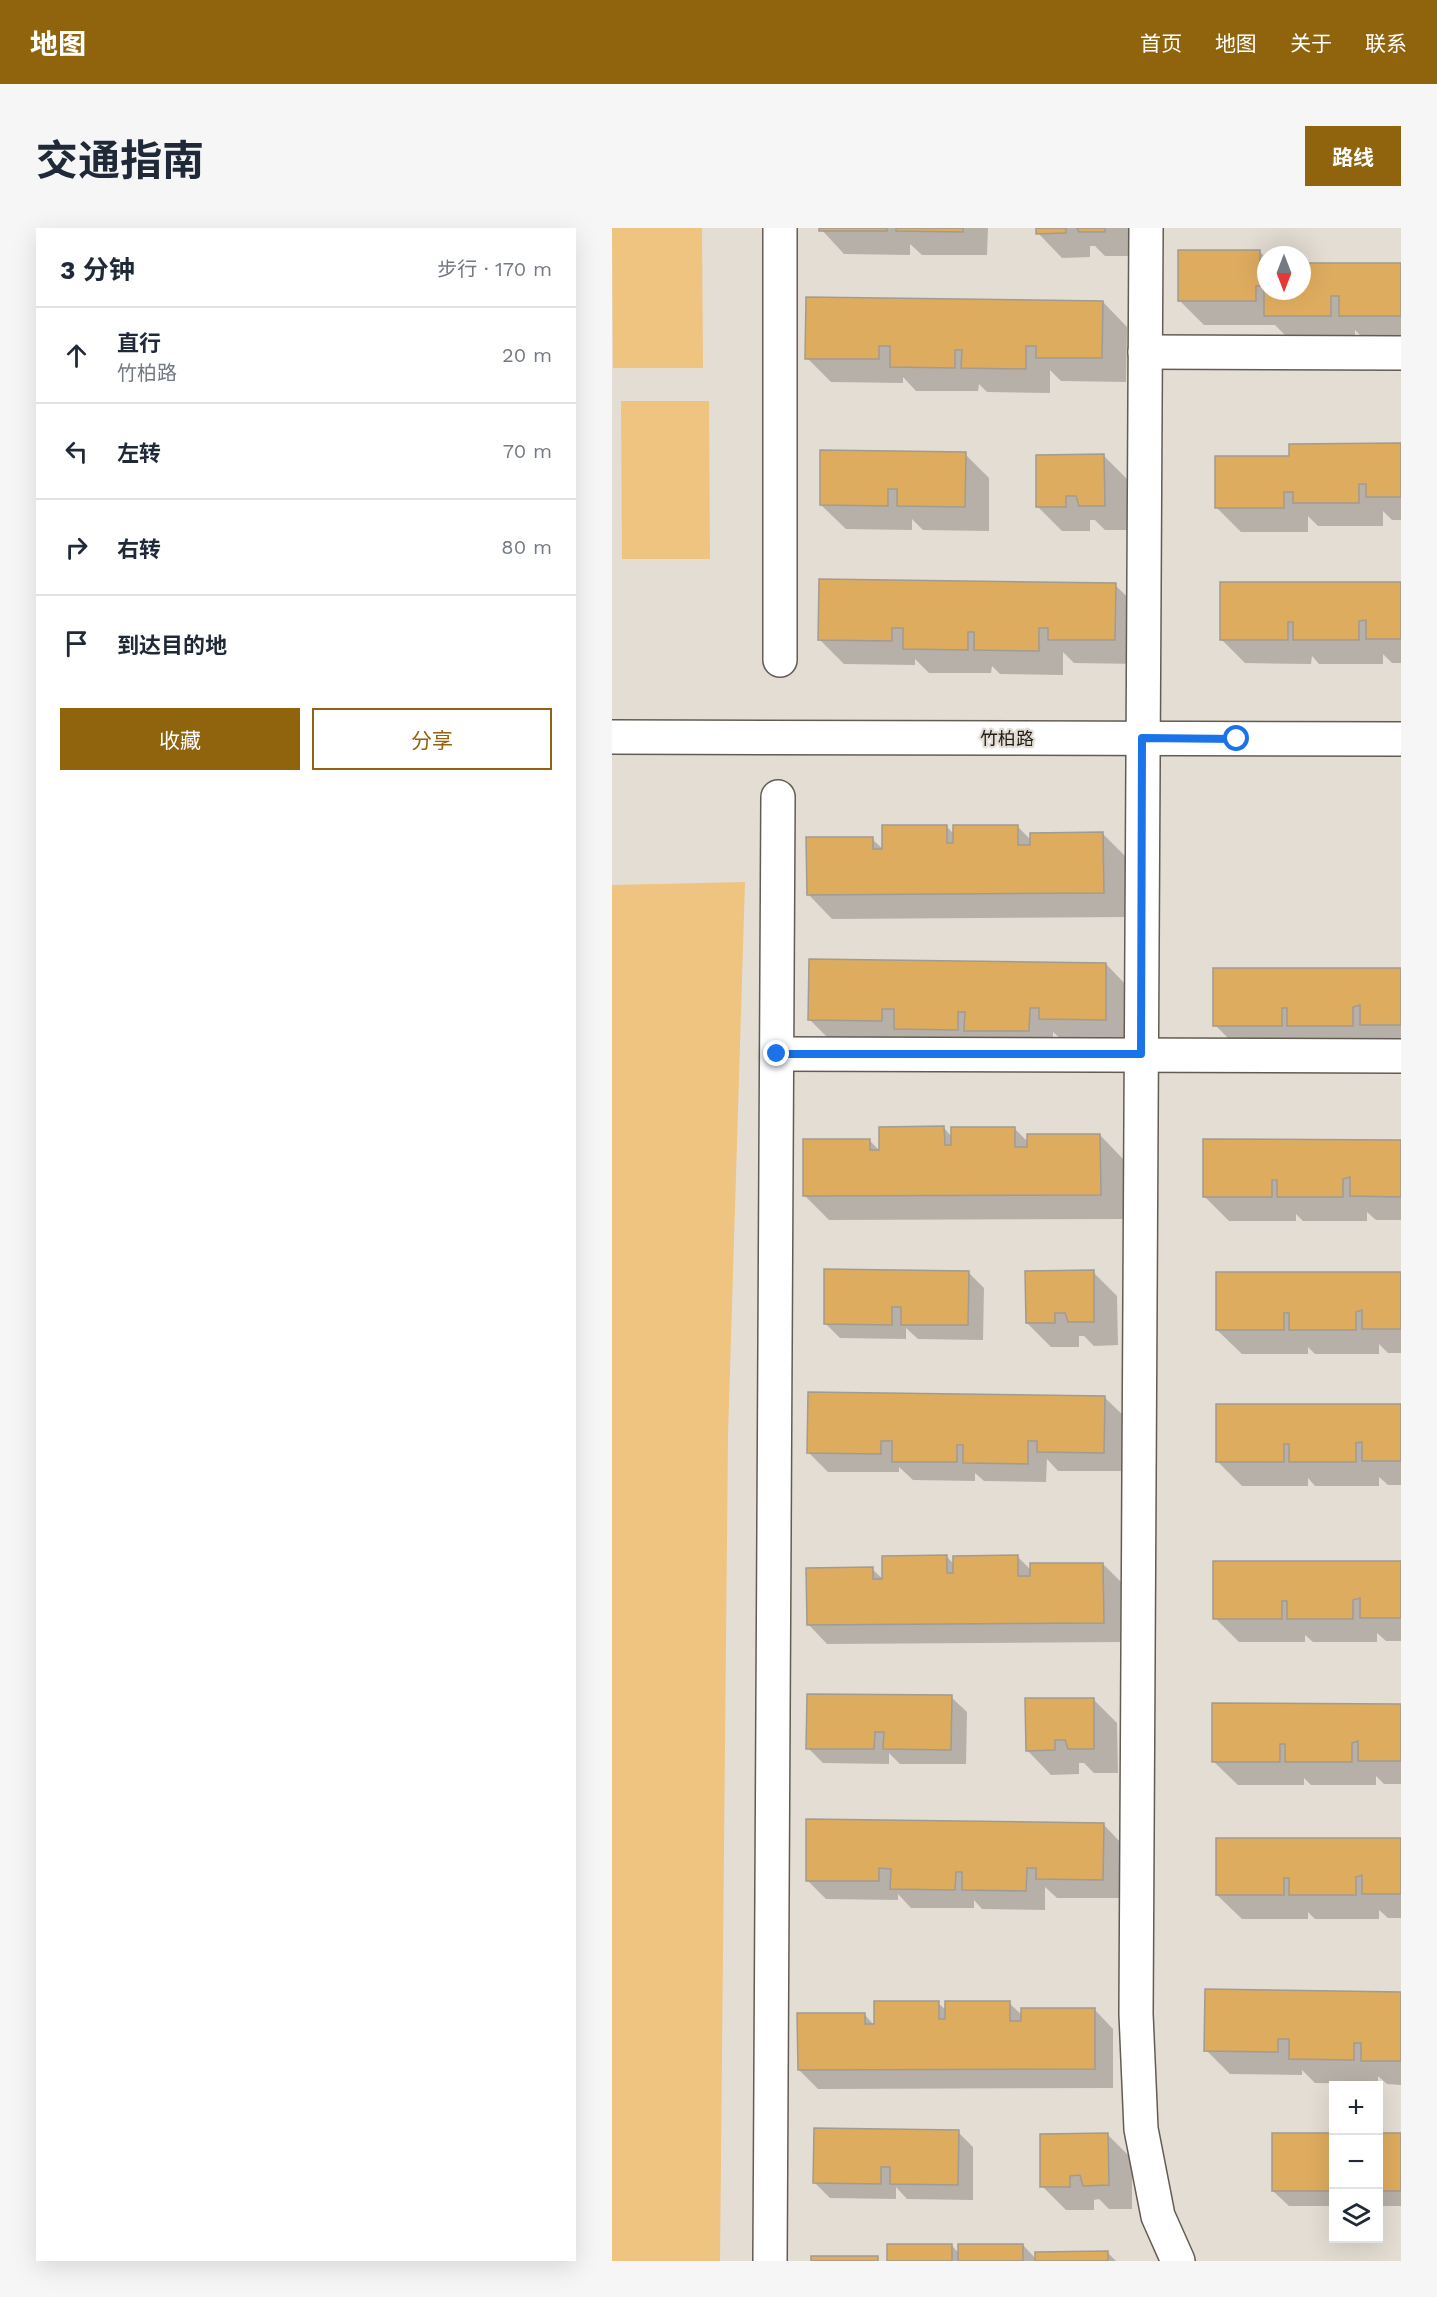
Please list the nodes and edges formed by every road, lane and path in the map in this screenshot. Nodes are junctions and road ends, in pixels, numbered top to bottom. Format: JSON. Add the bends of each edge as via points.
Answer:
{"nodes":[{"id":1,"x":780,"y":228,"type":"edge"},
{"id":2,"x":1146,"y":228,"type":"edge"},
{"id":3,"x":1145,"y":352,"type":"junction"},
{"id":4,"x":1401,"y":353,"type":"edge"},
{"id":5,"x":780,"y":660,"type":"dead end"},
{"id":6,"x":612,"y":736,"type":"edge"},
{"id":7,"x":1142,"y":738,"type":"junction"},
{"id":8,"x":1401,"y":739,"type":"edge"},
{"id":9,"x":778,"y":797,"type":"dead end"},
{"id":10,"x":777,"y":1054,"type":"junction"},
{"id":11,"x":1141,"y":1054,"type":"junction"},
{"id":12,"x":1401,"y":1056,"type":"edge"},
{"id":13,"x":770,"y":2261,"type":"edge"},
{"id":14,"x":1178,"y":2261,"type":"edge"}],
"edges":[{"from":1,"to":5,"type":"street"},
{"from":2,"to":3,"type":"street"},
{"from":3,"to":4,"type":"street"},
{"from":3,"to":7,"type":"street"},
{"from":6,"to":7,"type":"street","name":"竹柏路"},
{"from":7,"to":8,"type":"street","name":"竹柏路"},
{"from":7,"to":11,"type":"street"},
{"from":9,"to":10,"type":"street"},
{"from":10,"to":11,"type":"street"},
{"from":10,"to":13,"type":"street"},
{"from":11,"to":12,"type":"street"},
{"from":11,"to":14,"type":"street","via":[[1136,2014],[1141,2129],[1158,2216]]}]}
